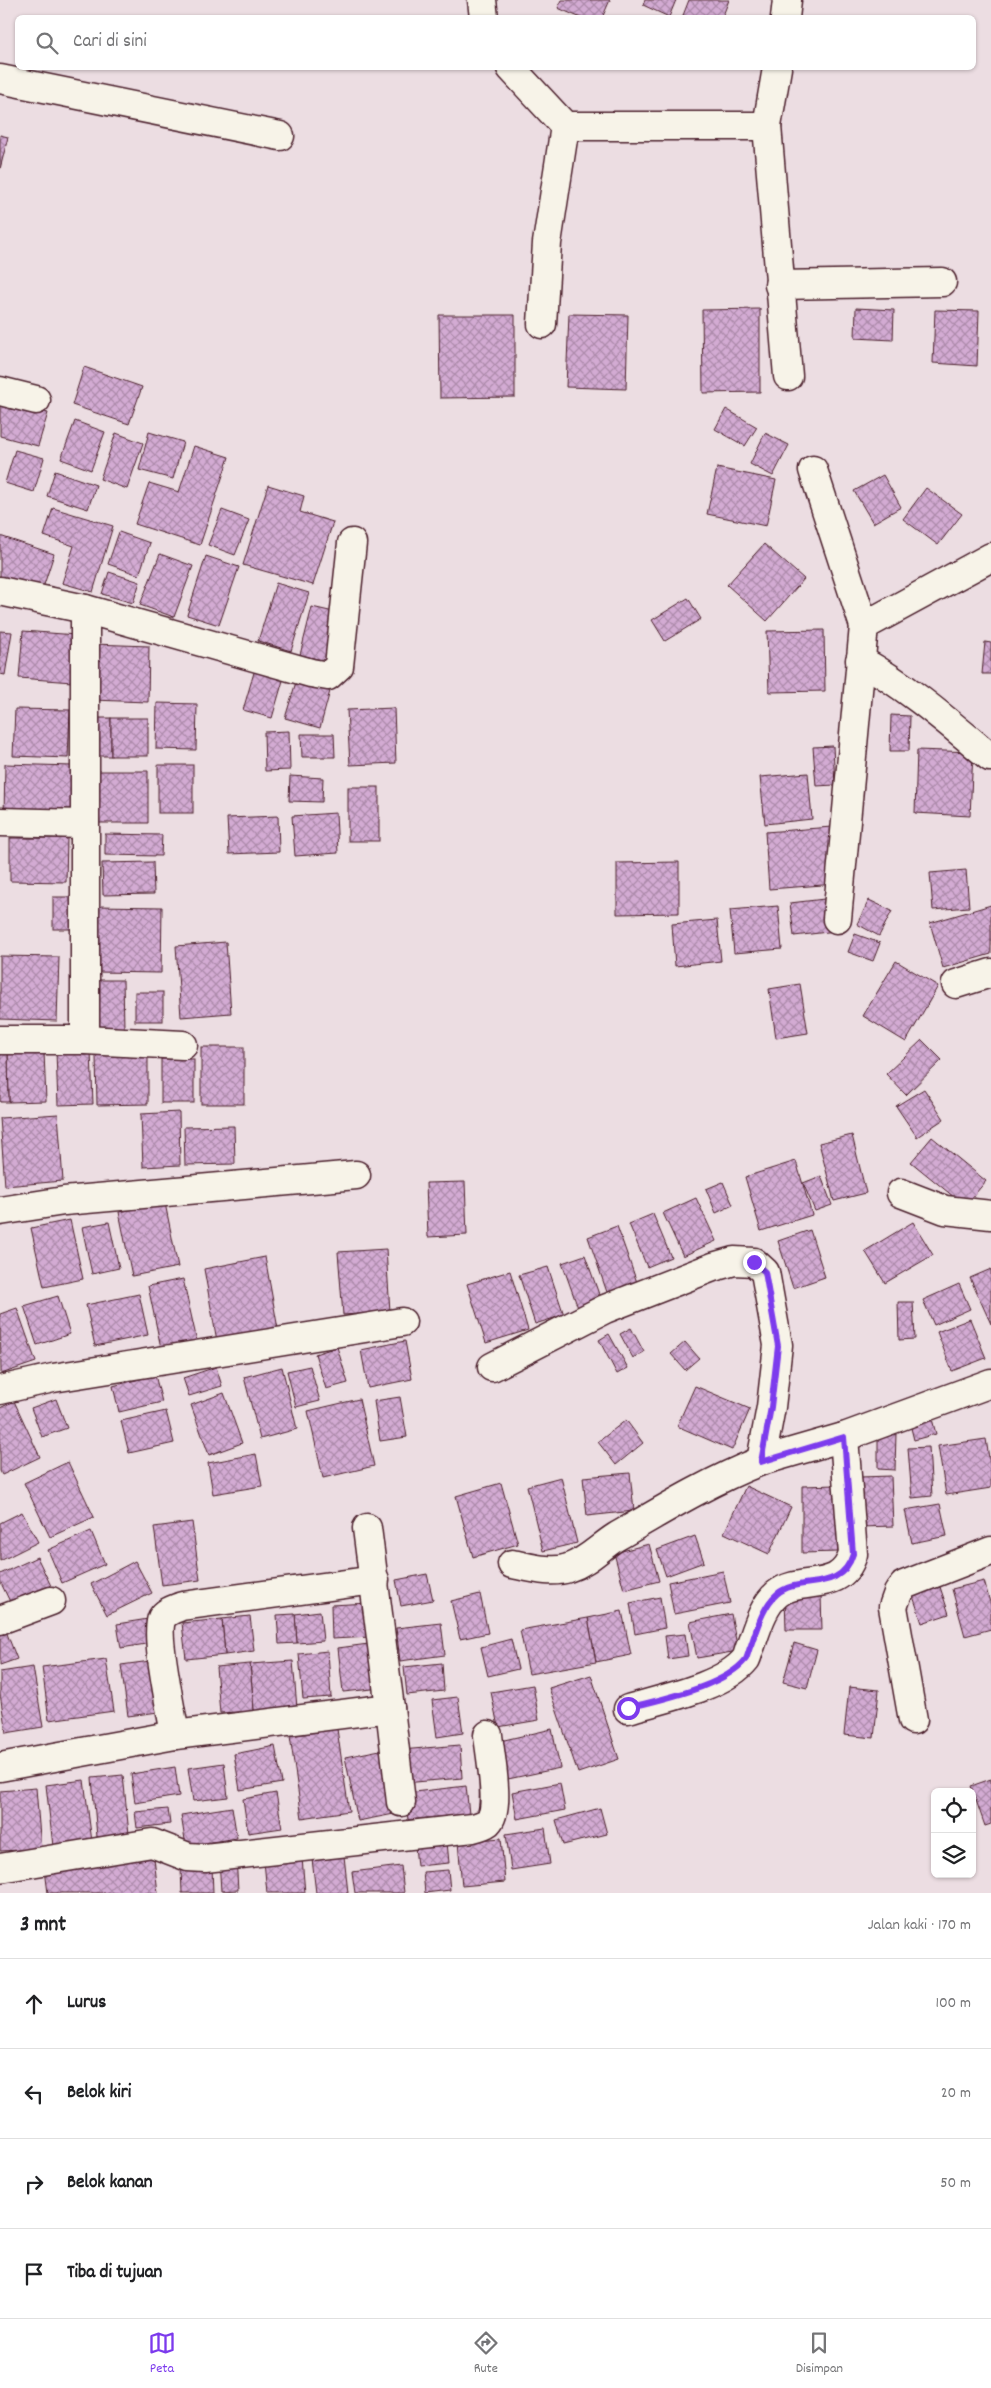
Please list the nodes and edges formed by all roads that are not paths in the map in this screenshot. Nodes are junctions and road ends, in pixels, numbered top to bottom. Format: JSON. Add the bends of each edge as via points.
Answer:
{"nodes":[{"id":1,"x":482,"y":0,"type":"edge"},
{"id":2,"x":787,"y":0,"type":"edge"},
{"id":3,"x":484,"y":15,"type":"edge"},
{"id":4,"x":785,"y":15,"type":"edge"},
{"id":5,"x":513,"y":70,"type":"edge"},
{"id":6,"x":777,"y":70,"type":"edge"},
{"id":7,"x":0,"y":79,"type":"edge"},
{"id":8,"x":566,"y":126,"type":"junction"},
{"id":9,"x":767,"y":126,"type":"junction"},
{"id":10,"x":280,"y":136,"type":"dead end"},
{"id":11,"x":942,"y":282,"type":"dead end"},
{"id":12,"x":779,"y":284,"type":"junction"},
{"id":13,"x":542,"y":324,"type":"dead end"},
{"id":14,"x":788,"y":376,"type":"dead end"},
{"id":15,"x":0,"y":391,"type":"edge"},
{"id":16,"x":36,"y":400,"type":"dead end"},
{"id":17,"x":813,"y":470,"type":"dead end"},
{"id":18,"x":352,"y":543,"type":"dead end"},
{"id":19,"x":991,"y":557,"type":"edge"},
{"id":20,"x":0,"y":591,"type":"edge"},
{"id":21,"x":85,"y":609,"type":"junction"},
{"id":22,"x":864,"y":626,"type":"junction"},
{"id":23,"x":860,"y":660,"type":"junction"},
{"id":24,"x":990,"y":757,"type":"dead end"},
{"id":25,"x":0,"y":822,"type":"edge"},
{"id":26,"x":84,"y":824,"type":"junction"},
{"id":27,"x":837,"y":919,"type":"dead end"},
{"id":28,"x":991,"y":973,"type":"edge"},
{"id":29,"x":956,"y":984,"type":"dead end"},
{"id":30,"x":0,"y":1040,"type":"edge"},
{"id":31,"x":85,"y":1040,"type":"junction"},
{"id":32,"x":183,"y":1045,"type":"dead end"},
{"id":33,"x":356,"y":1175,"type":"dead end"},
{"id":34,"x":901,"y":1192,"type":"dead end"},
{"id":35,"x":0,"y":1211,"type":"edge"},
{"id":36,"x":991,"y":1215,"type":"edge"},
{"id":37,"x":402,"y":1322,"type":"dead end"},
{"id":38,"x":492,"y":1367,"type":"dead end"},
{"id":39,"x":991,"y":1383,"type":"edge"},
{"id":40,"x":0,"y":1390,"type":"edge"},
{"id":41,"x":844,"y":1437,"type":"junction"},
{"id":42,"x":761,"y":1462,"type":"junction"},
{"id":43,"x":367,"y":1528,"type":"dead end"},
{"id":44,"x":991,"y":1551,"type":"edge"},
{"id":45,"x":512,"y":1564,"type":"dead end"},
{"id":46,"x":375,"y":1580,"type":"junction"},
{"id":47,"x":51,"y":1602,"type":"dead end"},
{"id":48,"x":0,"y":1620,"type":"edge"},
{"id":49,"x":390,"y":1708,"type":"junction"},
{"id":50,"x":628,"y":1708,"type":"dead end"},
{"id":51,"x":913,"y":1720,"type":"dead end"},
{"id":52,"x":175,"y":1735,"type":"junction"},
{"id":53,"x":488,"y":1735,"type":"dead end"},
{"id":54,"x":0,"y":1767,"type":"edge"},
{"id":55,"x":401,"y":1802,"type":"dead end"},
{"id":56,"x":0,"y":1868,"type":"edge"}],
"edges":[{"from":1,"to":3,"type":"street"},
{"from":2,"to":4,"type":"street"},
{"from":5,"to":8,"type":"street"},
{"from":6,"to":9,"type":"street"},
{"from":7,"to":10,"type":"street"},
{"from":8,"to":9,"type":"street"},
{"from":8,"to":13,"type":"street","via":[[549,220]]},
{"from":9,"to":12,"type":"street"},
{"from":11,"to":12,"type":"street"},
{"from":12,"to":14,"type":"street"},
{"from":15,"to":16,"type":"street"},
{"from":17,"to":22,"type":"street"},
{"from":18,"to":21,"type":"street","via":[[339,666],[328,676]]},
{"from":19,"to":22,"type":"street"},
{"from":20,"to":21,"type":"street"},
{"from":21,"to":26,"type":"street"},
{"from":22,"to":23,"type":"street"},
{"from":23,"to":24,"type":"street","via":[[924,702]]},
{"from":23,"to":27,"type":"street"},
{"from":25,"to":26,"type":"street"},
{"from":26,"to":31,"type":"street"},
{"from":28,"to":29,"type":"street"},
{"from":30,"to":31,"type":"street"},
{"from":31,"to":32,"type":"street"},
{"from":33,"to":35,"type":"street","via":[[64,1202]]},
{"from":34,"to":36,"type":"street","via":[[945,1210]]},
{"from":37,"to":40,"type":"street","via":[[53,1378]]},
{"from":38,"to":42,"type":"street","via":[[605,1309],[712,1266],[734,1261],[754,1262],[765,1272],[778,1346]]},
{"from":39,"to":41,"type":"street"},
{"from":41,"to":42,"type":"street"},
{"from":41,"to":50,"type":"street","via":[[853,1554],[849,1567],[834,1577],[778,1593],[768,1604],[746,1659],[721,1679]]},
{"from":42,"to":45,"type":"street","via":[[686,1496],[568,1568],[552,1570]]},
{"from":43,"to":46,"type":"street"},
{"from":44,"to":51,"type":"street","via":[[904,1584],[898,1592],[893,1607]]},
{"from":46,"to":49,"type":"street"},
{"from":46,"to":52,"type":"street","via":[[182,1606],[170,1611],[160,1625]]},
{"from":47,"to":48,"type":"street"},
{"from":49,"to":52,"type":"street"},
{"from":49,"to":55,"type":"street"},
{"from":52,"to":54,"type":"street"},
{"from":53,"to":56,"type":"street","via":[[495,1802],[487,1823],[473,1828],[204,1858],[188,1858],[152,1843]]}]}
